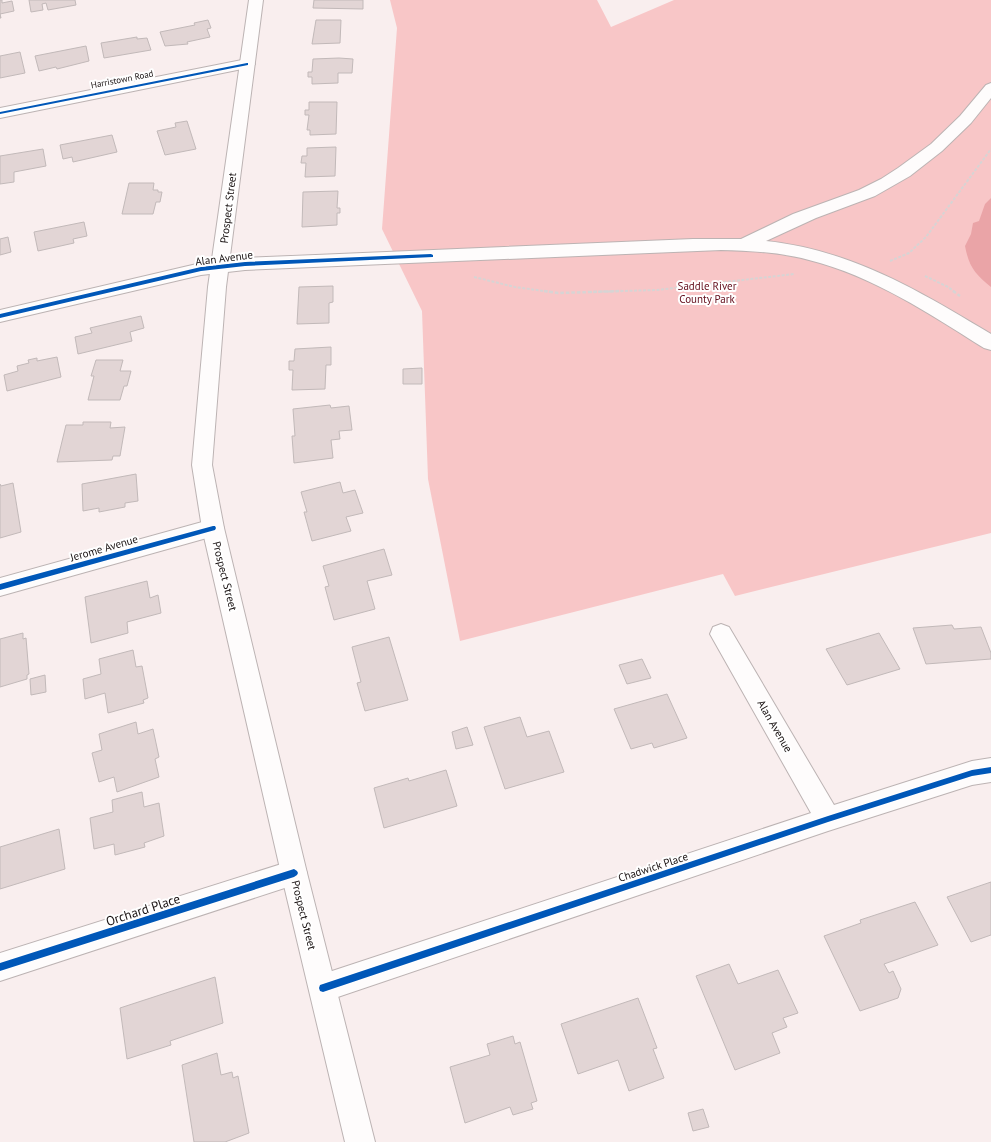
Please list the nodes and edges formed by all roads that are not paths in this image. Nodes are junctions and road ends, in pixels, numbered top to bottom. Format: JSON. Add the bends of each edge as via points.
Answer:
{"nodes":[{"id":1,"x":256,"y":0,"type":"edge"},
{"id":2,"x":247,"y":64,"type":"junction"},
{"id":3,"x":991,"y":88,"type":"edge"},
{"id":4,"x":0,"y":113,"type":"edge"},
{"id":5,"x":746,"y":244,"type":"junction"},
{"id":6,"x":220,"y":267,"type":"junction"},
{"id":7,"x":0,"y":316,"type":"edge"},
{"id":8,"x":991,"y":343,"type":"edge"},
{"id":9,"x":213,"y":528,"type":"junction"},
{"id":10,"x":0,"y":587,"type":"edge"},
{"id":11,"x":722,"y":634,"type":"dead end"},
{"id":12,"x":991,"y":770,"type":"edge"},
{"id":13,"x":828,"y":819,"type":"junction"},
{"id":14,"x":294,"y":873,"type":"junction"},
{"id":15,"x":0,"y":967,"type":"edge"},
{"id":16,"x":323,"y":988,"type":"junction"},
{"id":17,"x":360,"y":1142,"type":"edge"}],
"edges":[{"from":1,"to":2,"type":"street","name":"Prospect Street"},
{"from":2,"to":4,"type":"street","name":"Harristown Road"},
{"from":2,"to":6,"type":"street","name":"Prospect Street"},
{"from":3,"to":5,"type":"street","via":[[958,127],[902,173],[869,192],[777,228]]},
{"from":5,"to":6,"type":"street","name":"Alan Avenue","via":[[690,244]]},
{"from":5,"to":8,"type":"street","name":"Alan Avenue","via":[[785,248],[838,262],[888,282]]},
{"from":6,"to":7,"type":"street","name":"Alan Avenue"},
{"from":6,"to":9,"type":"street","name":"Prospect Street","via":[[202,465]]},
{"from":9,"to":10,"type":"street","name":"Jerome Avenue"},
{"from":9,"to":14,"type":"street","name":"Prospect Street"},
{"from":11,"to":13,"type":"street","name":"Alan Avenue"},
{"from":12,"to":13,"type":"street","name":"Chadwick Place","via":[[972,773]]},
{"from":13,"to":16,"type":"street","name":"Chadwick Place"},
{"from":14,"to":15,"type":"street","name":"Orchard Place"},
{"from":14,"to":16,"type":"street","name":"Prospect Street"},
{"from":16,"to":17,"type":"street","name":"Prospect Street"}]}
